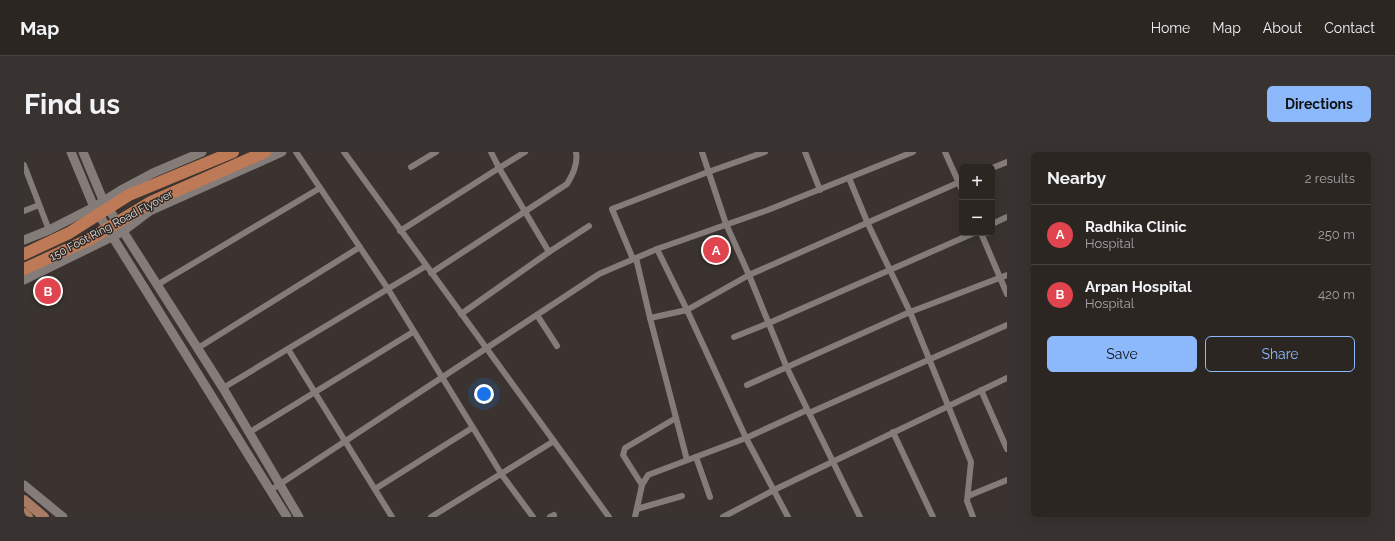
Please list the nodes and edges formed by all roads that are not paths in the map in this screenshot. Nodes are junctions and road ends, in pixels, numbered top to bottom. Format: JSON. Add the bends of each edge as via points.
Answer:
{"nodes":[{"id":1,"x":71,"y":152,"type":"edge"},
{"id":2,"x":83,"y":152,"type":"edge"},
{"id":3,"x":202,"y":152,"type":"edge"},
{"id":4,"x":233,"y":152,"type":"edge"},
{"id":5,"x":265,"y":152,"type":"edge"},
{"id":6,"x":282,"y":152,"type":"edge"},
{"id":7,"x":296,"y":152,"type":"edge"},
{"id":8,"x":344,"y":152,"type":"edge"},
{"id":9,"x":436,"y":152,"type":"edge"},
{"id":10,"x":491,"y":152,"type":"edge"},
{"id":11,"x":525,"y":152,"type":"edge"},
{"id":12,"x":576,"y":152,"type":"edge"},
{"id":13,"x":702,"y":152,"type":"edge"},
{"id":14,"x":765,"y":152,"type":"edge"},
{"id":15,"x":805,"y":152,"type":"edge"},
{"id":16,"x":913,"y":152,"type":"edge"},
{"id":17,"x":945,"y":152,"type":"edge"},
{"id":18,"x":426,"y":155,"type":"edge"},
{"id":19,"x":1007,"y":162,"type":"edge"},
{"id":20,"x":24,"y":165,"type":"edge"},
{"id":21,"x":411,"y":167,"type":"dead end"},
{"id":22,"x":995,"y":167,"type":"edge"},
{"id":23,"x":499,"y":168,"type":"junction"},
{"id":24,"x":708,"y":172,"type":"junction"},
{"id":25,"x":849,"y":178,"type":"junction"},
{"id":26,"x":959,"y":180,"type":"edge"},
{"id":27,"x":959,"y":182,"type":"edge"},
{"id":28,"x":320,"y":188,"type":"junction"},
{"id":29,"x":820,"y":190,"type":"junction"},
{"id":30,"x":103,"y":200,"type":"junction"},
{"id":31,"x":39,"y":205,"type":"junction"},
{"id":32,"x":94,"y":207,"type":"junction"},
{"id":33,"x":524,"y":211,"type":"junction"},
{"id":34,"x":24,"y":212,"type":"edge"},
{"id":35,"x":1007,"y":217,"type":"edge"},
{"id":36,"x":995,"y":223,"type":"edge"},
{"id":37,"x":726,"y":224,"type":"junction"},
{"id":38,"x":868,"y":224,"type":"junction"},
{"id":39,"x":589,"y":226,"type":"dead end"},
{"id":40,"x":49,"y":230,"type":"junction"},
{"id":41,"x":400,"y":231,"type":"junction"},
{"id":42,"x":122,"y":232,"type":"junction"},
{"id":43,"x":967,"y":236,"type":"edge"},
{"id":44,"x":982,"y":236,"type":"edge"},
{"id":45,"x":113,"y":237,"type":"junction"},
{"id":46,"x":24,"y":240,"type":"edge"},
{"id":47,"x":360,"y":247,"type":"junction"},
{"id":48,"x":657,"y":249,"type":"junction"},
{"id":49,"x":549,"y":252,"type":"junction"},
{"id":50,"x":24,"y":254,"type":"edge"},
{"id":51,"x":635,"y":258,"type":"junction"},
{"id":52,"x":426,"y":266,"type":"junction"},
{"id":53,"x":24,"y":269,"type":"edge"},
{"id":54,"x":890,"y":269,"type":"junction"},
{"id":55,"x":431,"y":273,"type":"junction"},
{"id":56,"x":750,"y":275,"type":"junction"},
{"id":57,"x":1007,"y":275,"type":"edge"},
{"id":58,"x":1000,"y":278,"type":"junction"},
{"id":59,"x":24,"y":280,"type":"edge"},
{"id":60,"x":157,"y":285,"type":"junction"},
{"id":61,"x":388,"y":289,"type":"junction"},
{"id":62,"x":1007,"y":294,"type":"edge"},
{"id":63,"x":687,"y":310,"type":"junction"},
{"id":64,"x":910,"y":312,"type":"junction"},
{"id":65,"x":461,"y":314,"type":"junction"},
{"id":66,"x":537,"y":315,"type":"junction"},
{"id":67,"x":650,"y":318,"type":"junction"},
{"id":68,"x":769,"y":323,"type":"junction"},
{"id":69,"x":1007,"y":325,"type":"edge"},
{"id":70,"x":413,"y":332,"type":"junction"},
{"id":71,"x":734,"y":337,"type":"dead end"},
{"id":72,"x":557,"y":346,"type":"dead end"},
{"id":73,"x":198,"y":348,"type":"junction"},
{"id":74,"x":486,"y":348,"type":"junction"},
{"id":75,"x":288,"y":349,"type":"junction"},
{"id":76,"x":930,"y":359,"type":"junction"},
{"id":77,"x":787,"y":368,"type":"junction"},
{"id":78,"x":443,"y":378,"type":"junction"},
{"id":79,"x":1007,"y":378,"type":"edge"},
{"id":80,"x":747,"y":385,"type":"dead end"},
{"id":81,"x":223,"y":388,"type":"junction"},
{"id":82,"x":981,"y":390,"type":"junction"},
{"id":83,"x":316,"y":393,"type":"junction"},
{"id":84,"x":948,"y":406,"type":"junction"},
{"id":85,"x":808,"y":412,"type":"junction"},
{"id":86,"x":676,"y":418,"type":"junction"},
{"id":87,"x":472,"y":428,"type":"junction"},
{"id":88,"x":250,"y":432,"type":"junction"},
{"id":89,"x":893,"y":432,"type":"junction"},
{"id":90,"x":746,"y":438,"type":"junction"},
{"id":91,"x":345,"y":440,"type":"junction"},
{"id":92,"x":554,"y":441,"type":"junction"},
{"id":93,"x":1007,"y":449,"type":"edge"},
{"id":94,"x":696,"y":457,"type":"junction"},
{"id":95,"x":687,"y":460,"type":"junction"},
{"id":96,"x":832,"y":462,"type":"junction"},
{"id":97,"x":502,"y":475,"type":"junction"},
{"id":98,"x":1007,"y":480,"type":"edge"},
{"id":99,"x":280,"y":484,"type":"junction"},
{"id":100,"x":24,"y":485,"type":"edge"},
{"id":101,"x":642,"y":485,"type":"junction"},
{"id":102,"x":375,"y":489,"type":"junction"},
{"id":103,"x":271,"y":490,"type":"junction"},
{"id":104,"x":774,"y":490,"type":"junction"},
{"id":105,"x":682,"y":496,"type":"dead end"},
{"id":106,"x":968,"y":496,"type":"junction"},
{"id":107,"x":710,"y":497,"type":"dead end"},
{"id":108,"x":24,"y":500,"type":"edge"},
{"id":109,"x":637,"y":509,"type":"junction"},
{"id":110,"x":24,"y":513,"type":"edge"},
{"id":111,"x":28,"y":517,"type":"edge"},
{"id":112,"x":44,"y":517,"type":"edge"},
{"id":113,"x":63,"y":517,"type":"edge"},
{"id":114,"x":287,"y":517,"type":"edge"},
{"id":115,"x":299,"y":517,"type":"edge"},
{"id":116,"x":392,"y":517,"type":"edge"},
{"id":117,"x":430,"y":517,"type":"edge"},
{"id":118,"x":533,"y":517,"type":"edge"},
{"id":119,"x":610,"y":517,"type":"edge"},
{"id":120,"x":635,"y":517,"type":"edge"},
{"id":121,"x":723,"y":517,"type":"edge"},
{"id":122,"x":788,"y":517,"type":"edge"},
{"id":123,"x":860,"y":517,"type":"edge"},
{"id":124,"x":933,"y":517,"type":"edge"},
{"id":125,"x":973,"y":517,"type":"edge"}],
"edges":[{"from":1,"to":32,"type":"street"},
{"from":2,"to":30,"type":"street"},
{"from":3,"to":30,"type":"street","via":[[153,173]]},
{"from":4,"to":50,"type":"highway","name":"150 Foot Ring Road Flyover","via":[[129,195],[70,233]]},
{"from":5,"to":53,"type":"highway","name":"150 Foot Ring Road Flyover","via":[[151,202],[90,239]]},
{"from":6,"to":42,"type":"street","via":[[150,211]]},
{"from":7,"to":28,"type":"street"},
{"from":8,"to":41,"type":"street"},
{"from":9,"to":18,"type":"street"},
{"from":10,"to":23,"type":"street"},
{"from":11,"to":23,"type":"street"},
{"from":12,"to":33,"type":"street","via":[[574,174],[567,184]]},
{"from":13,"to":24,"type":"street"},
{"from":14,"to":24,"type":"street"},
{"from":15,"to":29,"type":"street"},
{"from":16,"to":25,"type":"street"},
{"from":17,"to":26,"type":"street"},
{"from":18,"to":21,"type":"street"},
{"from":19,"to":22,"type":"street"},
{"from":20,"to":31,"type":"street"},
{"from":23,"to":33,"type":"street"},
{"from":23,"to":41,"type":"street"},
{"from":24,"to":37,"type":"street"},
{"from":24,"to":51,"type":"street","via":[[612,209]]},
{"from":25,"to":29,"type":"street"},
{"from":25,"to":38,"type":"street"},
{"from":27,"to":38,"type":"street"},
{"from":28,"to":47,"type":"street"},
{"from":28,"to":60,"type":"street"},
{"from":29,"to":37,"type":"street"},
{"from":30,"to":32,"type":"street"},
{"from":30,"to":42,"type":"street"},
{"from":31,"to":34,"type":"street"},
{"from":31,"to":40,"type":"street"},
{"from":32,"to":40,"type":"street"},
{"from":32,"to":45,"type":"street"},
{"from":33,"to":49,"type":"street"},
{"from":33,"to":55,"type":"street"},
{"from":35,"to":36,"type":"street"},
{"from":37,"to":48,"type":"street"},
{"from":37,"to":56,"type":"street"},
{"from":38,"to":54,"type":"street"},
{"from":38,"to":56,"type":"street"},
{"from":39,"to":49,"type":"street"},
{"from":40,"to":46,"type":"street"},
{"from":41,"to":52,"type":"street"},
{"from":42,"to":45,"type":"street"},
{"from":42,"to":60,"type":"street"},
{"from":43,"to":54,"type":"street"},
{"from":44,"to":58,"type":"street"},
{"from":45,"to":59,"type":"street"},
{"from":45,"to":103,"type":"street"},
{"from":47,"to":61,"type":"street"},
{"from":47,"to":73,"type":"street"},
{"from":48,"to":51,"type":"street"},
{"from":48,"to":63,"type":"street"},
{"from":49,"to":65,"type":"street"},
{"from":51,"to":66,"type":"street","via":[[599,274]]},
{"from":51,"to":67,"type":"street"},
{"from":52,"to":55,"type":"street"},
{"from":52,"to":61,"type":"street"},
{"from":54,"to":64,"type":"street"},
{"from":54,"to":68,"type":"street"},
{"from":55,"to":65,"type":"street"},
{"from":56,"to":63,"type":"street"},
{"from":56,"to":68,"type":"street"},
{"from":57,"to":58,"type":"street"},
{"from":58,"to":62,"type":"street"},
{"from":58,"to":64,"type":"street"},
{"from":60,"to":73,"type":"street"},
{"from":61,"to":70,"type":"street"},
{"from":61,"to":75,"type":"street"},
{"from":63,"to":67,"type":"street"},
{"from":63,"to":90,"type":"street"},
{"from":64,"to":76,"type":"street"},
{"from":64,"to":77,"type":"street"},
{"from":65,"to":74,"type":"street"},
{"from":66,"to":72,"type":"street"},
{"from":66,"to":74,"type":"street"},
{"from":67,"to":86,"type":"street"},
{"from":68,"to":71,"type":"street"},
{"from":68,"to":77,"type":"street"},
{"from":69,"to":76,"type":"street"},
{"from":70,"to":78,"type":"street"},
{"from":70,"to":83,"type":"street"},
{"from":73,"to":81,"type":"street"},
{"from":74,"to":78,"type":"street"},
{"from":74,"to":92,"type":"street"},
{"from":75,"to":81,"type":"street"},
{"from":75,"to":83,"type":"street"},
{"from":76,"to":84,"type":"street"},
{"from":76,"to":85,"type":"street"},
{"from":77,"to":80,"type":"street"},
{"from":77,"to":85,"type":"street"},
{"from":78,"to":87,"type":"street"},
{"from":78,"to":91,"type":"street"},
{"from":79,"to":82,"type":"street"},
{"from":81,"to":88,"type":"street"},
{"from":82,"to":84,"type":"street"},
{"from":82,"to":93,"type":"street"},
{"from":83,"to":88,"type":"street"},
{"from":83,"to":91,"type":"street"},
{"from":84,"to":89,"type":"street"},
{"from":84,"to":106,"type":"street","via":[[971,462]]},
{"from":85,"to":90,"type":"street"},
{"from":85,"to":96,"type":"street"},
{"from":86,"to":95,"type":"street"},
{"from":86,"to":101,"type":"street","via":[[623,451]]},
{"from":87,"to":97,"type":"street"},
{"from":87,"to":102,"type":"street"},
{"from":88,"to":99,"type":"street"},
{"from":89,"to":96,"type":"street"},
{"from":89,"to":124,"type":"street"},
{"from":90,"to":94,"type":"street"},
{"from":90,"to":104,"type":"street"},
{"from":91,"to":99,"type":"street"},
{"from":91,"to":102,"type":"street"},
{"from":92,"to":97,"type":"street"},
{"from":92,"to":119,"type":"street"},
{"from":94,"to":95,"type":"street"},
{"from":94,"to":107,"type":"street"},
{"from":95,"to":101,"type":"street","via":[[648,475]]},
{"from":96,"to":104,"type":"street"},
{"from":96,"to":123,"type":"street"},
{"from":97,"to":117,"type":"street"},
{"from":97,"to":118,"type":"street"},
{"from":98,"to":106,"type":"street"},
{"from":99,"to":103,"type":"street"},
{"from":99,"to":115,"type":"street"},
{"from":100,"to":113,"type":"street"},
{"from":101,"to":109,"type":"street"},
{"from":102,"to":116,"type":"street"},
{"from":103,"to":114,"type":"street"},
{"from":104,"to":121,"type":"street"},
{"from":104,"to":122,"type":"street"},
{"from":105,"to":109,"type":"street"},
{"from":106,"to":125,"type":"street","via":[[967,501]]},
{"from":108,"to":112,"type":"main road"},
{"from":109,"to":120,"type":"street"},
{"from":110,"to":111,"type":"main road"}]}
